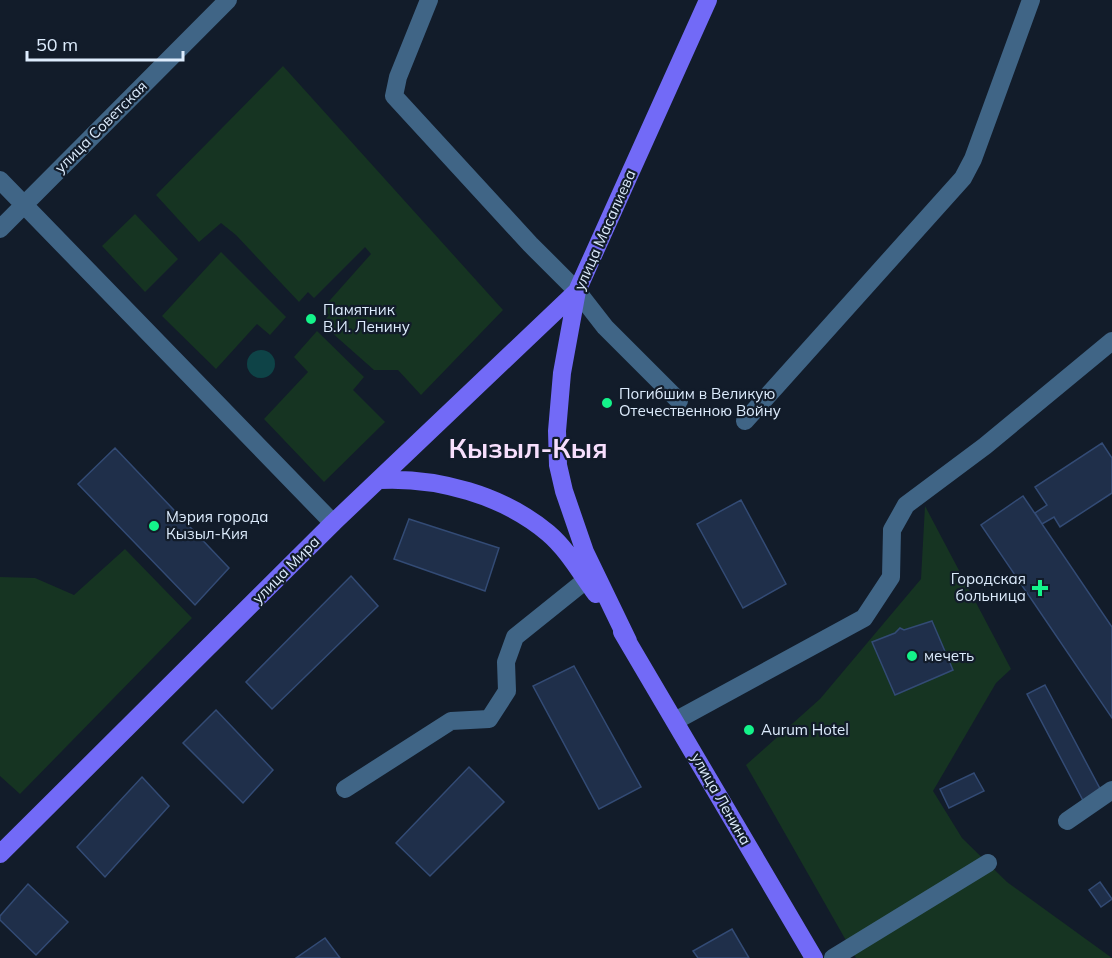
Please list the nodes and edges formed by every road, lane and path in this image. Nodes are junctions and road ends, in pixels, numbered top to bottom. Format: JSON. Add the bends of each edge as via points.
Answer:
{"nodes":[{"id":1,"x":228,"y":0,"type":"edge"},
{"id":2,"x":429,"y":0,"type":"edge"},
{"id":3,"x":708,"y":0,"type":"edge"},
{"id":4,"x":1030,"y":0,"type":"edge"},
{"id":5,"x":0,"y":180,"type":"edge"},
{"id":6,"x":24,"y":205,"type":"junction"},
{"id":7,"x":0,"y":229,"type":"edge"},
{"id":8,"x":577,"y":291,"type":"junction"},
{"id":9,"x":1112,"y":341,"type":"edge"},
{"id":10,"x":679,"y":401,"type":"dead end"},
{"id":11,"x":746,"y":421,"type":"dead end"},
{"id":12,"x":379,"y":480,"type":"junction"},
{"id":13,"x":333,"y":523,"type":"junction"},
{"id":14,"x":586,"y":580,"type":"junction"},
{"id":15,"x":628,"y":640,"type":"junction"},
{"id":16,"x":675,"y":721,"type":"junction"},
{"id":17,"x":345,"y":789,"type":"dead end"},
{"id":18,"x":1112,"y":790,"type":"edge"},
{"id":19,"x":1068,"y":821,"type":"dead end"},
{"id":20,"x":0,"y":854,"type":"edge"},
{"id":21,"x":988,"y":863,"type":"dead end"},
{"id":22,"x":814,"y":958,"type":"edge"},
{"id":23,"x":833,"y":958,"type":"edge"}],
"edges":[{"from":1,"to":6,"type":"street","name":"улица Советская"},
{"from":2,"to":8,"type":"street","via":[[394,96]]},
{"from":3,"to":8,"type":"main road","name":"улица Масалиева"},
{"from":4,"to":11,"type":"street","via":[[963,178]]},
{"from":5,"to":6,"type":"street"},
{"from":6,"to":7,"type":"street","name":"улица Советская"},
{"from":6,"to":13,"type":"street"},
{"from":8,"to":10,"type":"street","via":[[605,327]]},
{"from":8,"to":12,"type":"main road","name":"улица Мира"},
{"from":8,"to":15,"type":"main road","name":"улица Масалиева","via":[[558,403],[558,465],[585,552]]},
{"from":9,"to":16,"type":"street","via":[[985,446],[906,505],[892,530],[891,577],[864,618]]},
{"from":12,"to":13,"type":"main road","name":"улица Мира"},
{"from":12,"to":14,"type":"main road","via":[[413,480],[500,503],[548,533]]},
{"from":13,"to":20,"type":"main road","name":"улица Мира"},
{"from":14,"to":15,"type":"main road"},
{"from":14,"to":17,"type":"street","via":[[515,636],[506,662],[507,691],[489,719],[451,720]]},
{"from":15,"to":16,"type":"main road","name":"улица Ленина"},
{"from":16,"to":22,"type":"main road","name":"улица Ленина"},
{"from":18,"to":19,"type":"street"},
{"from":21,"to":23,"type":"street"}]}
